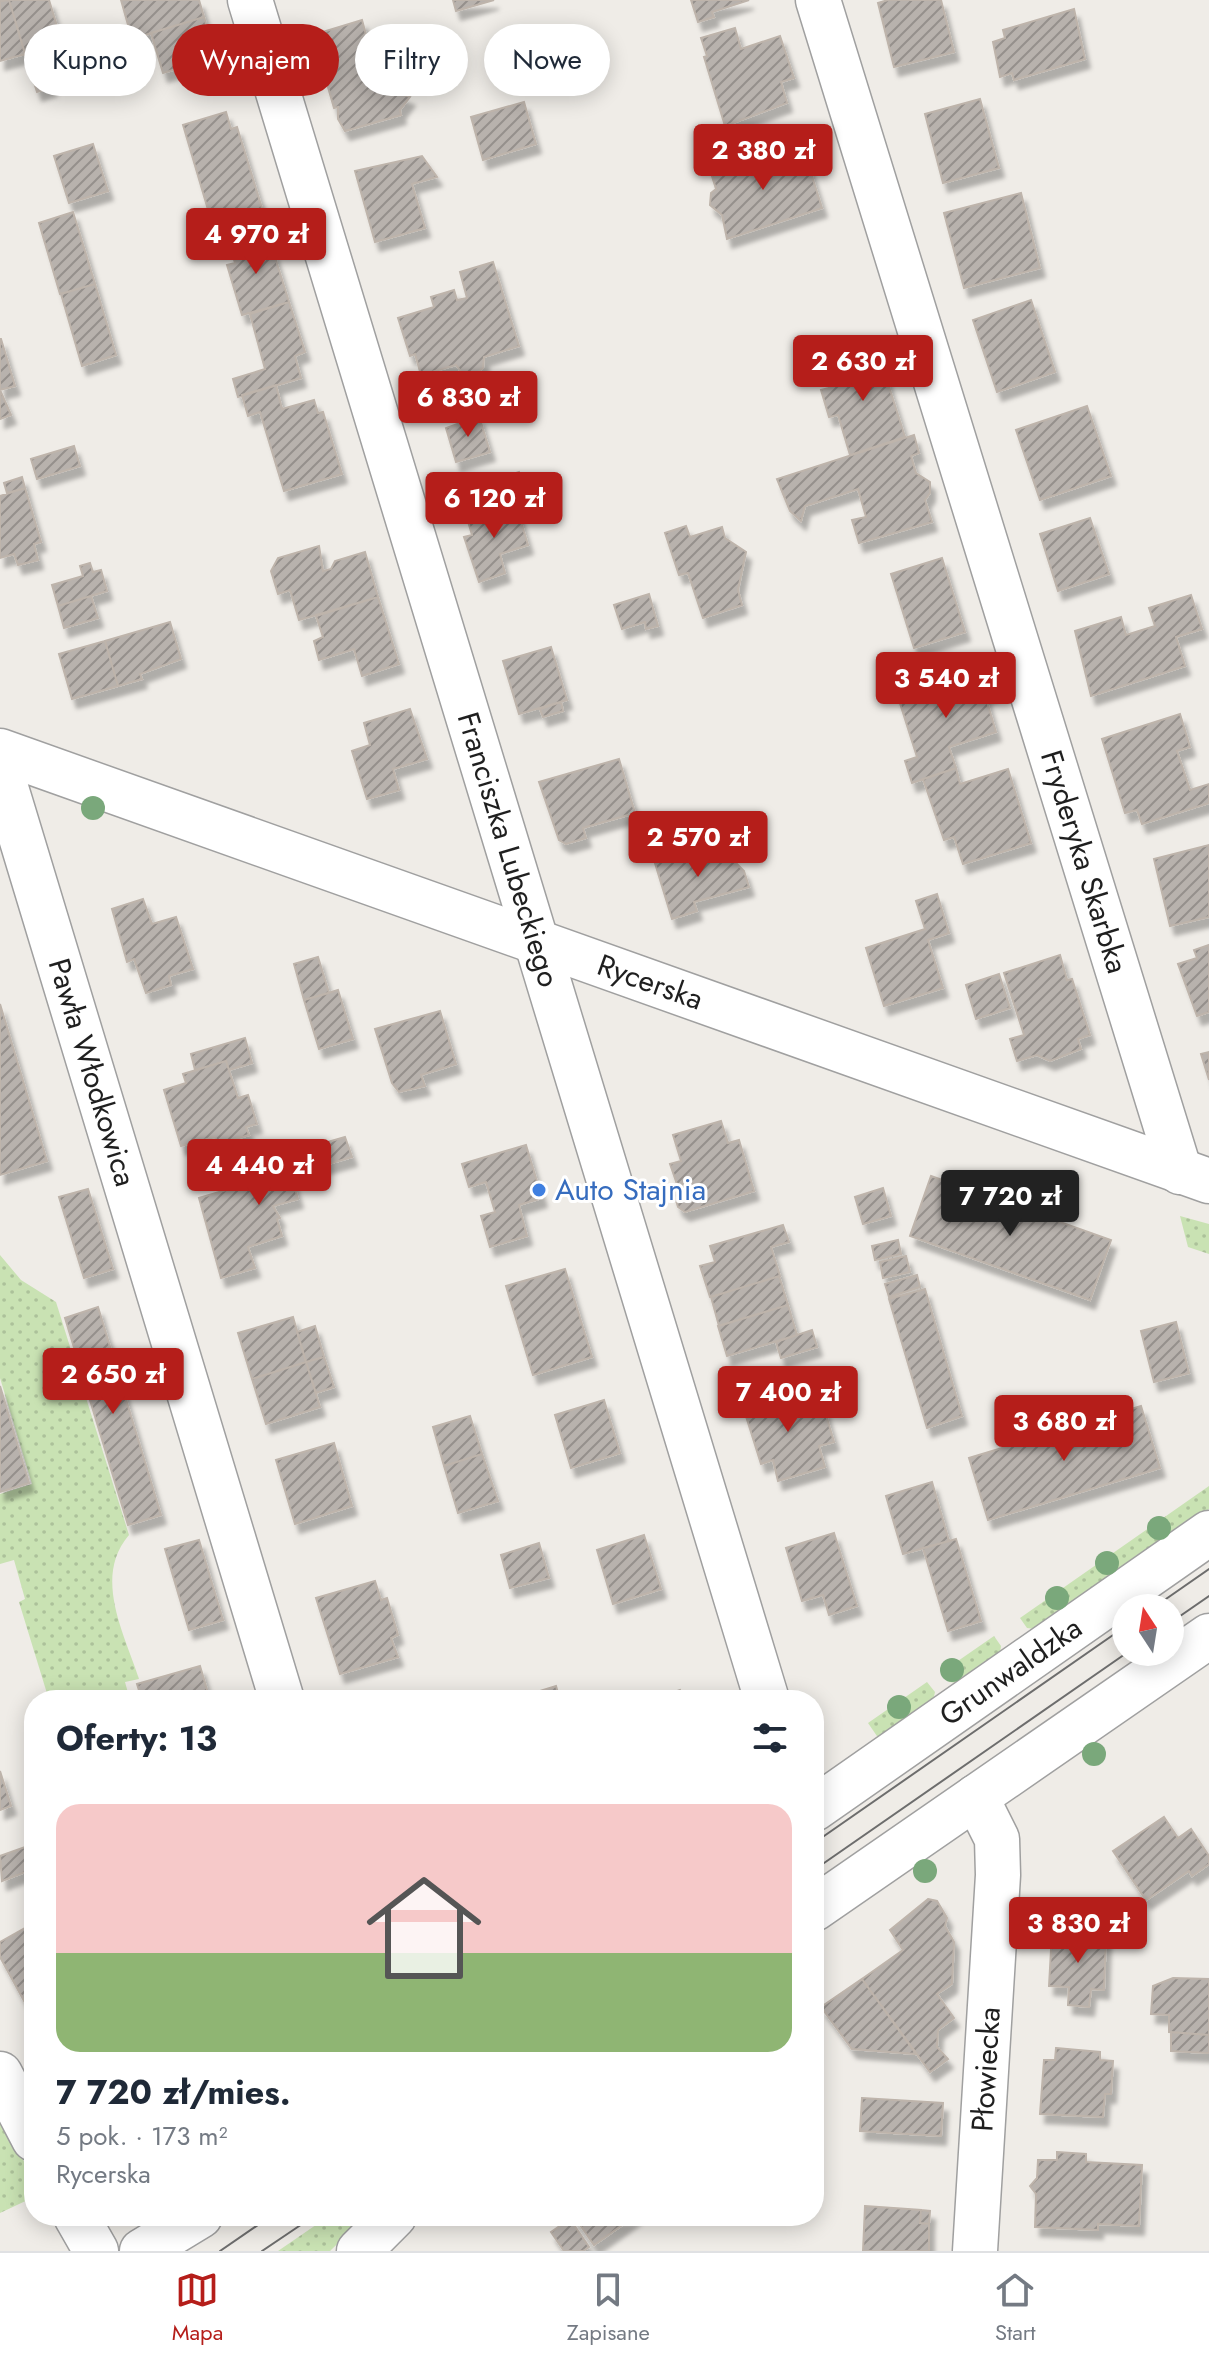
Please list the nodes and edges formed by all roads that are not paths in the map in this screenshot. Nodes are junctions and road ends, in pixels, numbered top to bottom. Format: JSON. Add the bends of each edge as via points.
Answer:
{"nodes":[{"id":1,"x":250,"y":0,"type":"edge"},
{"id":2,"x":818,"y":0,"type":"edge"},
{"id":3,"x":0,"y":751,"type":"edge"},
{"id":4,"x":0,"y":768,"type":"edge"},
{"id":5,"x":537,"y":944,"type":"junction"},
{"id":6,"x":1195,"y":1176,"type":"edge"},
{"id":7,"x":1209,"y":1533,"type":"edge"},
{"id":8,"x":1209,"y":1636,"type":"edge"},
{"id":9,"x":279,"y":1690,"type":"edge"},
{"id":10,"x":764,"y":1690,"type":"edge"},
{"id":11,"x":976,"y":1797,"type":"junction"},
{"id":12,"x":824,"y":1802,"type":"edge"},
{"id":13,"x":824,"y":1902,"type":"edge"},
{"id":14,"x":0,"y":2074,"type":"edge"},
{"id":15,"x":24,"y":2120,"type":"edge"},
{"id":16,"x":82,"y":2226,"type":"edge"},
{"id":17,"x":183,"y":2226,"type":"edge"},
{"id":18,"x":384,"y":2226,"type":"edge"},
{"id":19,"x":96,"y":2251,"type":"edge"},
{"id":20,"x":142,"y":2251,"type":"edge"},
{"id":21,"x":359,"y":2251,"type":"edge"},
{"id":22,"x":975,"y":2251,"type":"edge"}],
"edges":[{"from":1,"to":5,"type":"street","name":"Franciszka Lubeckiego"},
{"from":2,"to":6,"type":"street","name":"Fryderyka Skarbka"},
{"from":3,"to":5,"type":"street","name":"Rycerska"},
{"from":4,"to":9,"type":"street","name":"Pawła Włodkowica"},
{"from":5,"to":6,"type":"street","name":"Rycerska"},
{"from":5,"to":10,"type":"street","name":"Franciszka Lubeckiego"},
{"from":7,"to":12,"type":"street","name":"Grunwaldzka"},
{"from":8,"to":11,"type":"street"},
{"from":11,"to":13,"type":"street"},
{"from":11,"to":22,"type":"street","name":"Płowiecka","via":[[997,1839],[998,1875]]},
{"from":14,"to":15,"type":"street"},
{"from":16,"to":19,"type":"street"},
{"from":17,"to":20,"type":"street"},
{"from":18,"to":21,"type":"street"}]}
